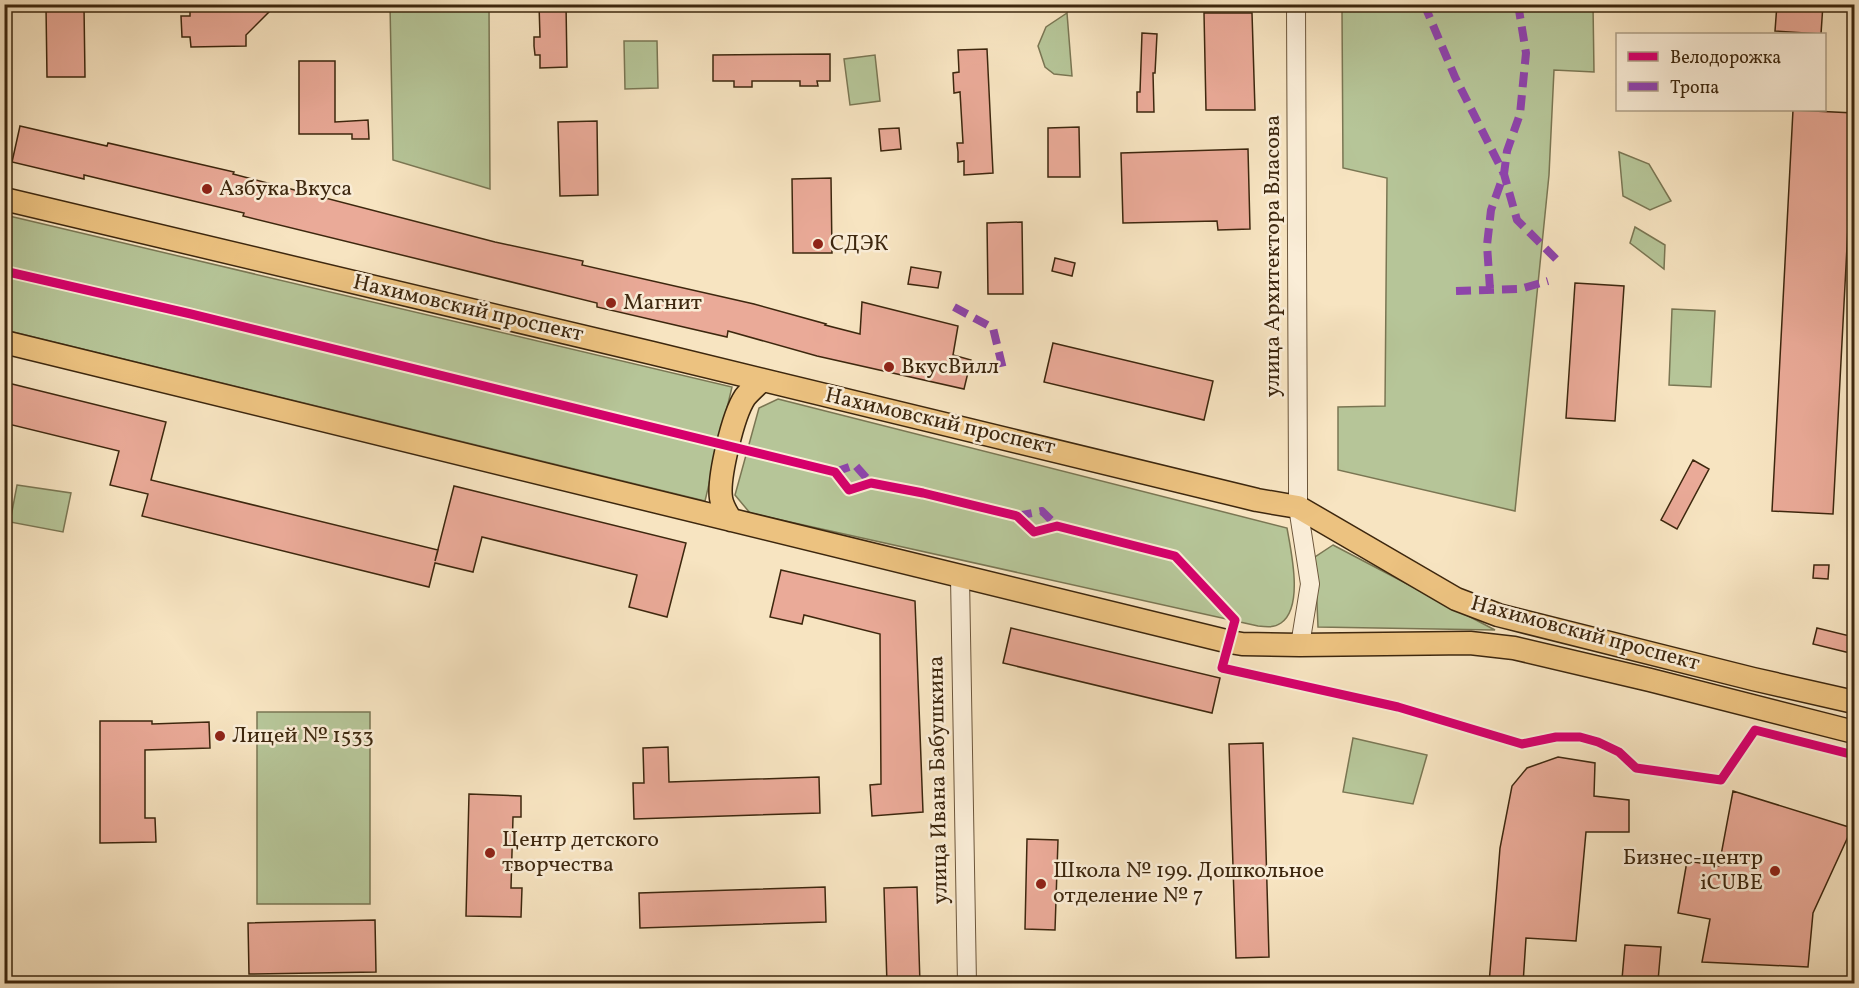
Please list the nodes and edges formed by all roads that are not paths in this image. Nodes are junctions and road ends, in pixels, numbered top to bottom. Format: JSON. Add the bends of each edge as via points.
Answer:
{"nodes":[{"id":1,"x":1296,"y":4,"type":"edge"},
{"id":2,"x":4,"y":199,"type":"edge"},
{"id":3,"x":4,"y":342,"type":"edge"},
{"id":4,"x":762,"y":380,"type":"junction"},
{"id":5,"x":1298,"y":507,"type":"junction"},
{"id":6,"x":730,"y":519,"type":"junction"},
{"id":7,"x":960,"y":577,"type":"junction"},
{"id":8,"x":1300,"y":645,"type":"junction"},
{"id":9,"x":1854,"y":702,"type":"edge"},
{"id":10,"x":1854,"y":732,"type":"edge"},
{"id":11,"x":967,"y":984,"type":"edge"}],
"edges":[{"from":1,"to":5,"type":"street","name":"улица Архитектора Власова"},
{"from":2,"to":4,"type":"main road","name":"Нахимовский проспект"},
{"from":3,"to":6,"type":"main road","name":"Нахимовский проспект"},
{"from":4,"to":5,"type":"main road","name":"Нахимовский проспект"},
{"from":4,"to":6,"type":"main road","via":[[737,413],[728,447],[721,497]]},
{"from":5,"to":8,"type":"street","name":"улица Архитектора Власова","via":[[1310,584]]},
{"from":5,"to":9,"type":"main road","name":"Нахимовский проспект","via":[[1456,599],[1498,615]]},
{"from":6,"to":7,"type":"main road","name":"Нахимовский проспект"},
{"from":7,"to":8,"type":"main road","name":"Нахимовский проспект","via":[[1230,642]]},
{"from":7,"to":11,"type":"street","name":"улица Ивана Бабушкина"},
{"from":8,"to":10,"type":"main road","name":"Нахимовский проспект","via":[[1470,643],[1514,648]]}]}
